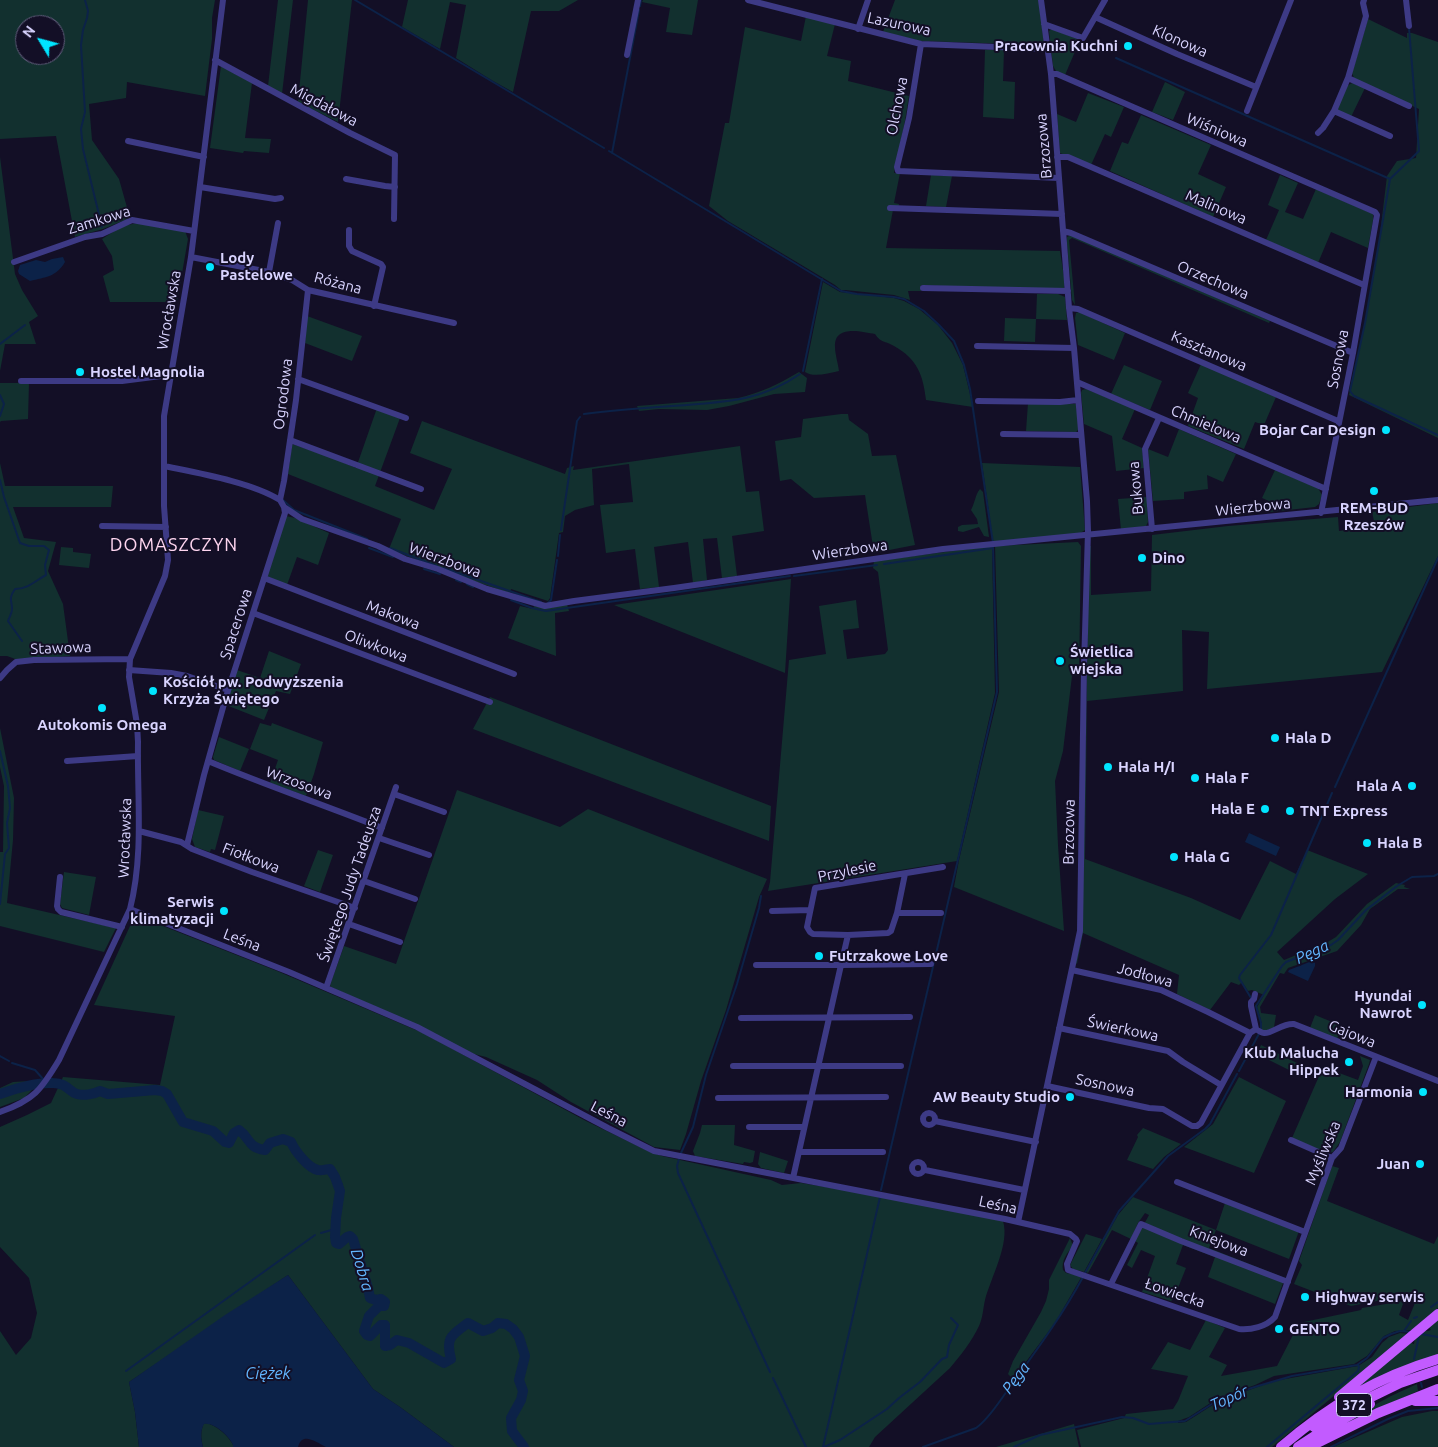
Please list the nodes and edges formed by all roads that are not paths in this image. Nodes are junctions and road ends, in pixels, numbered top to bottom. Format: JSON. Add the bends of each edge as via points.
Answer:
{"nodes":[{"id":1,"x":223,"y":0,"type":"edge"},
{"id":2,"x":638,"y":0,"type":"edge"},
{"id":3,"x":748,"y":0,"type":"edge"},
{"id":4,"x":868,"y":0,"type":"edge"},
{"id":5,"x":1041,"y":0,"type":"edge"},
{"id":6,"x":1105,"y":0,"type":"edge"},
{"id":7,"x":1290,"y":0,"type":"edge"},
{"id":8,"x":1364,"y":0,"type":"edge"},
{"id":9,"x":1406,"y":0,"type":"edge"},
{"id":10,"x":1095,"y":17,"type":"junction"},
{"id":11,"x":1044,"y":24,"type":"junction"},
{"id":12,"x":1409,"y":26,"type":"dead end"},
{"id":13,"x":858,"y":29,"type":"junction"},
{"id":14,"x":921,"y":44,"type":"junction"},
{"id":15,"x":1048,"y":49,"type":"junction"},
{"id":16,"x":627,"y":54,"type":"dead end"},
{"id":17,"x":215,"y":62,"type":"junction"},
{"id":18,"x":1051,"y":74,"type":"junction"},
{"id":19,"x":1348,"y":78,"type":"junction"},
{"id":20,"x":1256,"y":87,"type":"junction"},
{"id":21,"x":1409,"y":106,"type":"dead end"},
{"id":22,"x":1248,"y":111,"type":"dead end"},
{"id":23,"x":1334,"y":111,"type":"junction"},
{"id":24,"x":1318,"y":133,"type":"dead end"},
{"id":25,"x":1390,"y":136,"type":"dead end"},
{"id":26,"x":128,"y":141,"type":"dead end"},
{"id":27,"x":1057,"y":156,"type":"junction"},
{"id":28,"x":204,"y":158,"type":"junction"},
{"id":29,"x":1059,"y":178,"type":"junction"},
{"id":30,"x":346,"y":179,"type":"dead end"},
{"id":31,"x":200,"y":187,"type":"junction"},
{"id":32,"x":394,"y":187,"type":"junction"},
{"id":33,"x":281,"y":198,"type":"dead end"},
{"id":34,"x":890,"y":208,"type":"dead end"},
{"id":35,"x":1373,"y":210,"type":"joint"},
{"id":36,"x":1062,"y":214,"type":"junction"},
{"id":37,"x":394,"y":219,"type":"dead end"},
{"id":38,"x":278,"y":223,"type":"dead end"},
{"id":39,"x":349,"y":230,"type":"dead end"},
{"id":40,"x":194,"y":231,"type":"junction"},
{"id":41,"x":1063,"y":231,"type":"junction"},
{"id":42,"x":190,"y":257,"type":"junction"},
{"id":43,"x":14,"y":262,"type":"dead end"},
{"id":44,"x":269,"y":272,"type":"junction"},
{"id":45,"x":1364,"y":285,"type":"junction"},
{"id":46,"x":923,"y":288,"type":"dead end"},
{"id":47,"x":308,"y":290,"type":"junction"},
{"id":48,"x":1068,"y":291,"type":"junction"},
{"id":49,"x":374,"y":306,"type":"junction"},
{"id":50,"x":1069,"y":308,"type":"junction"},
{"id":51,"x":454,"y":323,"type":"dead end"},
{"id":52,"x":976,"y":346,"type":"dead end"},
{"id":53,"x":1074,"y":348,"type":"junction"},
{"id":54,"x":1353,"y":353,"type":"junction"},
{"id":55,"x":170,"y":376,"type":"junction"},
{"id":56,"x":298,"y":379,"type":"junction"},
{"id":57,"x":22,"y":381,"type":"dead end"},
{"id":58,"x":1077,"y":382,"type":"junction"},
{"id":59,"x":1078,"y":400,"type":"junction"},
{"id":60,"x":978,"y":401,"type":"dead end"},
{"id":61,"x":406,"y":418,"type":"dead end"},
{"id":62,"x":1159,"y":418,"type":"junction"},
{"id":63,"x":1338,"y":420,"type":"junction"},
{"id":64,"x":1003,"y":434,"type":"dead end"},
{"id":65,"x":1081,"y":435,"type":"junction"},
{"id":66,"x":290,"y":440,"type":"junction"},
{"id":67,"x":164,"y":466,"type":"junction"},
{"id":68,"x":421,"y":489,"type":"dead end"},
{"id":69,"x":1326,"y":489,"type":"junction"},
{"id":70,"x":280,"y":500,"type":"junction"},
{"id":71,"x":1438,"y":500,"type":"edge"},
{"id":72,"x":284,"y":507,"type":"junction"},
{"id":73,"x":1321,"y":512,"type":"junction"},
{"id":74,"x":102,"y":526,"type":"dead end"},
{"id":75,"x":166,"y":528,"type":"junction"},
{"id":76,"x":1152,"y":530,"type":"junction"},
{"id":77,"x":1088,"y":535,"type":"junction"},
{"id":78,"x":264,"y":578,"type":"junction"},
{"id":79,"x":253,"y":613,"type":"junction"},
{"id":80,"x":130,"y":659,"type":"junction"},
{"id":81,"x":129,"y":670,"type":"junction"},
{"id":82,"x":514,"y":674,"type":"dead end"},
{"id":83,"x":0,"y":678,"type":"edge"},
{"id":84,"x":228,"y":690,"type":"junction"},
{"id":85,"x":490,"y":702,"type":"dead end"},
{"id":86,"x":138,"y":756,"type":"junction"},
{"id":87,"x":67,"y":762,"type":"dead end"},
{"id":88,"x":208,"y":762,"type":"junction"},
{"id":89,"x":444,"y":812,"type":"dead end"},
{"id":90,"x":382,"y":828,"type":"junction"},
{"id":91,"x":140,"y":831,"type":"junction"},
{"id":92,"x":379,"y":838,"type":"junction"},
{"id":93,"x":187,"y":845,"type":"junction"},
{"id":94,"x":429,"y":855,"type":"dead end"},
{"id":95,"x":943,"y":867,"type":"dead end"},
{"id":96,"x":905,"y":874,"type":"junction"},
{"id":97,"x":60,"y":877,"type":"dead end"},
{"id":98,"x":364,"y":880,"type":"junction"},
{"id":99,"x":415,"y":899,"type":"dead end"},
{"id":100,"x":355,"y":908,"type":"junction"},
{"id":101,"x":130,"y":909,"type":"junction"},
{"id":102,"x":810,"y":910,"type":"junction"},
{"id":103,"x":772,"y":911,"type":"dead end"},
{"id":104,"x":897,"y":912,"type":"junction"},
{"id":105,"x":941,"y":913,"type":"dead end"},
{"id":106,"x":349,"y":924,"type":"junction"},
{"id":107,"x":122,"y":927,"type":"junction"},
{"id":108,"x":848,"y":935,"type":"junction"},
{"id":109,"x":400,"y":942,"type":"dead end"},
{"id":110,"x":931,"y":964,"type":"dead end"},
{"id":111,"x":756,"y":965,"type":"dead end"},
{"id":112,"x":841,"y":965,"type":"junction"},
{"id":113,"x":1072,"y":970,"type":"junction"},
{"id":114,"x":326,"y":988,"type":"junction"},
{"id":115,"x":1253,"y":998,"type":"dead end"},
{"id":116,"x":829,"y":1017,"type":"junction"},
{"id":117,"x":910,"y":1017,"type":"dead end"},
{"id":118,"x":740,"y":1018,"type":"dead end"},
{"id":119,"x":1059,"y":1028,"type":"junction"},
{"id":120,"x":1256,"y":1031,"type":"junction"},
{"id":121,"x":1376,"y":1057,"type":"junction"},
{"id":122,"x":733,"y":1066,"type":"dead end"},
{"id":123,"x":817,"y":1066,"type":"junction"},
{"id":124,"x":901,"y":1066,"type":"dead end"},
{"id":125,"x":1438,"y":1082,"type":"edge"},
{"id":126,"x":1221,"y":1085,"type":"junction"},
{"id":127,"x":1047,"y":1086,"type":"junction"},
{"id":128,"x":810,"y":1097,"type":"junction"},
{"id":129,"x":886,"y":1097,"type":"dead end"},
{"id":130,"x":718,"y":1098,"type":"dead end"},
{"id":131,"x":0,"y":1112,"type":"edge"},
{"id":132,"x":935,"y":1120,"type":"dead end"},
{"id":133,"x":749,"y":1126,"type":"dead end"},
{"id":134,"x":804,"y":1127,"type":"junction"},
{"id":135,"x":1291,"y":1140,"type":"dead end"},
{"id":136,"x":1036,"y":1142,"type":"junction"},
{"id":137,"x":799,"y":1152,"type":"junction"},
{"id":138,"x":883,"y":1152,"type":"dead end"},
{"id":139,"x":1332,"y":1158,"type":"junction"},
{"id":140,"x":925,"y":1170,"type":"dead end"},
{"id":141,"x":793,"y":1178,"type":"junction"},
{"id":142,"x":1177,"y":1182,"type":"dead end"},
{"id":143,"x":1024,"y":1190,"type":"junction"},
{"id":144,"x":1018,"y":1222,"type":"junction"},
{"id":145,"x":1305,"y":1232,"type":"junction"},
{"id":146,"x":1066,"y":1267,"type":"joint"},
{"id":147,"x":1288,"y":1282,"type":"junction"},
{"id":148,"x":1111,"y":1284,"type":"junction"},
{"id":149,"x":1438,"y":1314,"type":"edge"},
{"id":150,"x":1274,"y":1317,"type":"joint"},
{"id":151,"x":1438,"y":1360,"type":"edge"},
{"id":152,"x":1434,"y":1371,"type":"edge"},
{"id":153,"x":1438,"y":1389,"type":"edge"},
{"id":154,"x":1438,"y":1401,"type":"edge"},
{"id":155,"x":1402,"y":1403,"type":"junction"},
{"id":156,"x":1314,"y":1420,"type":"junction"},
{"id":157,"x":1282,"y":1447,"type":"edge"},
{"id":158,"x":1298,"y":1447,"type":"edge"},
{"id":159,"x":1308,"y":1447,"type":"edge"}],
"edges":[{"from":1,"to":17,"type":"street","name":"Wrocławska"},
{"from":2,"to":16,"type":"street"},
{"from":3,"to":13,"type":"street","name":"Lazurowa"},
{"from":4,"to":13,"type":"street"},
{"from":5,"to":11,"type":"street","name":"Brzozowa"},
{"from":6,"to":10,"type":"street"},
{"from":7,"to":20,"type":"street"},
{"from":8,"to":19,"type":"street","via":[[1366,16]]},
{"from":9,"to":12,"type":"street"},
{"from":10,"to":11,"type":"street","via":[[1083,38]]},
{"from":10,"to":20,"type":"street","name":"Klonowa"},
{"from":11,"to":15,"type":"street","name":"Brzozowa"},
{"from":13,"to":14,"type":"street","name":"Lazurowa"},
{"from":14,"to":15,"type":"street","name":"Lazurowa"},
{"from":14,"to":29,"type":"street","name":"Olchowa","via":[[898,171]]},
{"from":15,"to":18,"type":"street","name":"Brzozowa"},
{"from":17,"to":28,"type":"street","name":"Wrocławska"},
{"from":17,"to":32,"type":"street","name":"Migdałowa","via":[[395,154]]},
{"from":18,"to":27,"type":"street","name":"Brzozowa"},
{"from":18,"to":35,"type":"street","name":"Wiśniowa"},
{"from":19,"to":21,"type":"street"},
{"from":19,"to":23,"type":"street"},
{"from":20,"to":22,"type":"street"},
{"from":23,"to":24,"type":"street"},
{"from":23,"to":25,"type":"street"},
{"from":26,"to":28,"type":"street"},
{"from":27,"to":29,"type":"street","name":"Brzozowa"},
{"from":27,"to":45,"type":"street","name":"Malinowa","via":[[1068,157]]},
{"from":28,"to":31,"type":"street","name":"Wrocławska"},
{"from":29,"to":36,"type":"street","name":"Brzozowa"},
{"from":30,"to":32,"type":"street"},
{"from":31,"to":33,"type":"street"},
{"from":31,"to":40,"type":"street","name":"Wrocławska"},
{"from":32,"to":37,"type":"street","name":"Migdałowa"},
{"from":34,"to":36,"type":"street"},
{"from":35,"to":45,"type":"street","name":"Sosnowa","via":[[1377,215]]},
{"from":36,"to":41,"type":"street","name":"Brzozowa"},
{"from":38,"to":44,"type":"street"},
{"from":39,"to":49,"type":"street","name":"Różana","via":[[352,251],[383,267]]},
{"from":40,"to":42,"type":"street","name":"Wrocławska"},
{"from":40,"to":43,"type":"street","name":"Zamkowa","via":[[132,220],[102,234]]},
{"from":41,"to":48,"type":"street","name":"Brzozowa"},
{"from":41,"to":54,"type":"street","name":"Orzechowa"},
{"from":42,"to":44,"type":"street","name":"Różana"},
{"from":42,"to":55,"type":"street","name":"Wrocławska"},
{"from":44,"to":47,"type":"street","name":"Różana"},
{"from":45,"to":54,"type":"street","name":"Sosnowa"},
{"from":46,"to":48,"type":"street"},
{"from":47,"to":49,"type":"street","name":"Różana"},
{"from":47,"to":56,"type":"street","name":"Ogrodowa"},
{"from":48,"to":50,"type":"street","name":"Brzozowa"},
{"from":49,"to":51,"type":"street","name":"Różana"},
{"from":50,"to":53,"type":"street","name":"Brzozowa"},
{"from":50,"to":63,"type":"street","name":"Kasztanowa","via":[[1078,309]]},
{"from":52,"to":53,"type":"street"},
{"from":53,"to":58,"type":"street","name":"Brzozowa"},
{"from":54,"to":63,"type":"street","name":"Sosnowa"},
{"from":55,"to":57,"type":"street","via":[[122,382]]},
{"from":55,"to":67,"type":"street","name":"Wrocławska","via":[[164,416]]},
{"from":56,"to":61,"type":"street"},
{"from":56,"to":66,"type":"street","name":"Ogrodowa"},
{"from":58,"to":59,"type":"street","name":"Brzozowa"},
{"from":58,"to":62,"type":"street","name":"Chmielowa"},
{"from":59,"to":60,"type":"street"},
{"from":59,"to":65,"type":"street","name":"Brzozowa"},
{"from":62,"to":69,"type":"street","name":"Chmielowa"},
{"from":62,"to":76,"type":"street","name":"Bukowa","via":[[1145,449]]},
{"from":63,"to":69,"type":"street","name":"Sosnowa"},
{"from":64,"to":65,"type":"street"},
{"from":65,"to":77,"type":"street","name":"Brzozowa"},
{"from":66,"to":68,"type":"street"},
{"from":66,"to":70,"type":"street","name":"Ogrodowa"},
{"from":67,"to":70,"type":"street","via":[[241,484]]},
{"from":67,"to":75,"type":"street","name":"Wrocławska"},
{"from":69,"to":73,"type":"street","name":"Sosnowa"},
{"from":70,"to":72,"type":"street"},
{"from":71,"to":73,"type":"street","name":"Wierzbowa"},
{"from":72,"to":77,"type":"street","name":"Wierzbowa","via":[[302,519],[405,559],[545,606],[943,549]]},
{"from":72,"to":78,"type":"street","name":"Spacerowa","via":[[285,513]]},
{"from":73,"to":76,"type":"street","name":"Wierzbowa"},
{"from":74,"to":75,"type":"street"},
{"from":75,"to":80,"type":"street","name":"Wrocławska","via":[[167,568]]},
{"from":76,"to":77,"type":"street","name":"Wierzbowa"},
{"from":77,"to":113,"type":"street","name":"Brzozowa","via":[[1080,931]]},
{"from":78,"to":79,"type":"street","name":"Spacerowa"},
{"from":78,"to":82,"type":"street","name":"Makowa"},
{"from":79,"to":84,"type":"street","name":"Spacerowa"},
{"from":79,"to":85,"type":"street","name":"Oliwkowa"},
{"from":80,"to":81,"type":"street","name":"Wrocławska"},
{"from":80,"to":83,"type":"street","name":"Stawowa","via":[[16,662]]},
{"from":81,"to":84,"type":"street","via":[[187,676]]},
{"from":81,"to":86,"type":"street","name":"Wrocławska","via":[[138,724]]},
{"from":84,"to":88,"type":"street","name":"Spacerowa"},
{"from":86,"to":87,"type":"street"},
{"from":86,"to":91,"type":"street","name":"Wrocławska"},
{"from":88,"to":90,"type":"street","name":"Wrzosowa"},
{"from":88,"to":93,"type":"street","name":"Spacerowa"},
{"from":89,"to":90,"type":"street","name":"Świętego Judy Tadeusza","via":[[395,791]]},
{"from":90,"to":92,"type":"street","name":"Świętego Judy Tadeusza"},
{"from":91,"to":93,"type":"street","name":"Fiołkowa"},
{"from":91,"to":101,"type":"street","name":"Wrocławska"},
{"from":92,"to":94,"type":"street"},
{"from":92,"to":98,"type":"street","name":"Świętego Judy Tadeusza"},
{"from":93,"to":100,"type":"street","name":"Fiołkowa"},
{"from":95,"to":96,"type":"street","name":"Przylesie"},
{"from":96,"to":102,"type":"street","name":"Przylesie","via":[[815,888]]},
{"from":96,"to":104,"type":"street","name":"Przylesie"},
{"from":97,"to":107,"type":"street","via":[[58,909],[61,912]]},
{"from":98,"to":99,"type":"street"},
{"from":98,"to":100,"type":"street","name":"Świętego Judy Tadeusza"},
{"from":100,"to":106,"type":"street","name":"Świętego Judy Tadeusza"},
{"from":101,"to":107,"type":"street","name":"Wrocławska"},
{"from":101,"to":114,"type":"street","name":"Leśna"},
{"from":102,"to":103,"type":"street"},
{"from":102,"to":108,"type":"street","name":"Przylesie","via":[[807,927],[813,934]]},
{"from":104,"to":105,"type":"street"},
{"from":104,"to":108,"type":"street","name":"Przylesie","via":[[890,932]]},
{"from":106,"to":109,"type":"street"},
{"from":106,"to":114,"type":"street","name":"Świętego Judy Tadeusza"},
{"from":107,"to":131,"type":"street","name":"Wrocławska","via":[[49,1076],[30,1098]]},
{"from":108,"to":112,"type":"street"},
{"from":110,"to":112,"type":"street"},
{"from":111,"to":112,"type":"street"},
{"from":112,"to":116,"type":"street"},
{"from":113,"to":119,"type":"street","name":"Brzozowa"},
{"from":113,"to":120,"type":"street","name":"Jodłowa","via":[[1161,990]]},
{"from":114,"to":141,"type":"street","name":"Leśna","via":[[422,1030],[654,1151]]},
{"from":115,"to":120,"type":"street"},
{"from":116,"to":117,"type":"street"},
{"from":116,"to":118,"type":"street"},
{"from":116,"to":123,"type":"street"},
{"from":119,"to":126,"type":"street","name":"Świerkowa","via":[[1166,1050]]},
{"from":119,"to":127,"type":"street","name":"Brzozowa"},
{"from":120,"to":121,"type":"street","name":"Gajowa","via":[[1268,1033],[1294,1024]]},
{"from":120,"to":126,"type":"street"},
{"from":121,"to":125,"type":"street","name":"Gajowa"},
{"from":121,"to":139,"type":"street","name":"Myśliwska","via":[[1341,1148]]},
{"from":122,"to":123,"type":"street"},
{"from":123,"to":124,"type":"street"},
{"from":123,"to":128,"type":"street"},
{"from":126,"to":127,"type":"street","name":"Sosnowa","via":[[1197,1126],[1163,1109]]},
{"from":127,"to":136,"type":"street","name":"Brzozowa"},
{"from":128,"to":129,"type":"street"},
{"from":128,"to":130,"type":"street"},
{"from":128,"to":134,"type":"street"},
{"from":132,"to":136,"type":"street"},
{"from":133,"to":134,"type":"street"},
{"from":134,"to":137,"type":"street"},
{"from":135,"to":139,"type":"street"},
{"from":136,"to":143,"type":"street","name":"Brzozowa"},
{"from":137,"to":138,"type":"street"},
{"from":137,"to":141,"type":"street"},
{"from":139,"to":145,"type":"street","name":"Myśliwska"},
{"from":140,"to":143,"type":"street"},
{"from":141,"to":144,"type":"street","name":"Leśna"},
{"from":142,"to":145,"type":"street"},
{"from":143,"to":144,"type":"street","name":"Brzozowa"},
{"from":144,"to":146,"type":"street","name":"Leśna","via":[[1075,1237],[1076,1245]]},
{"from":145,"to":147,"type":"street","name":"Myśliwska"},
{"from":146,"to":148,"type":"street","name":"Łowiecka"},
{"from":147,"to":148,"type":"street","name":"Kniejowa","via":[[1141,1224]]},
{"from":147,"to":150,"type":"street","name":"Myśliwska"},
{"from":148,"to":150,"type":"street","name":"Łowiecka","via":[[1239,1329],[1254,1329]]},
{"from":149,"to":156,"type":"main road"},
{"from":151,"to":156,"type":"main road","via":[[1375,1383]]},
{"from":152,"to":157,"type":"main road","number":"372","via":[[1361,1402]]},
{"from":152,"to":158,"type":"main road","number":"372"},
{"from":153,"to":155,"type":"main road"},
{"from":154,"to":155,"type":"main road"},
{"from":155,"to":159,"type":"main road"},
{"from":156,"to":157,"type":"main road"}]}
